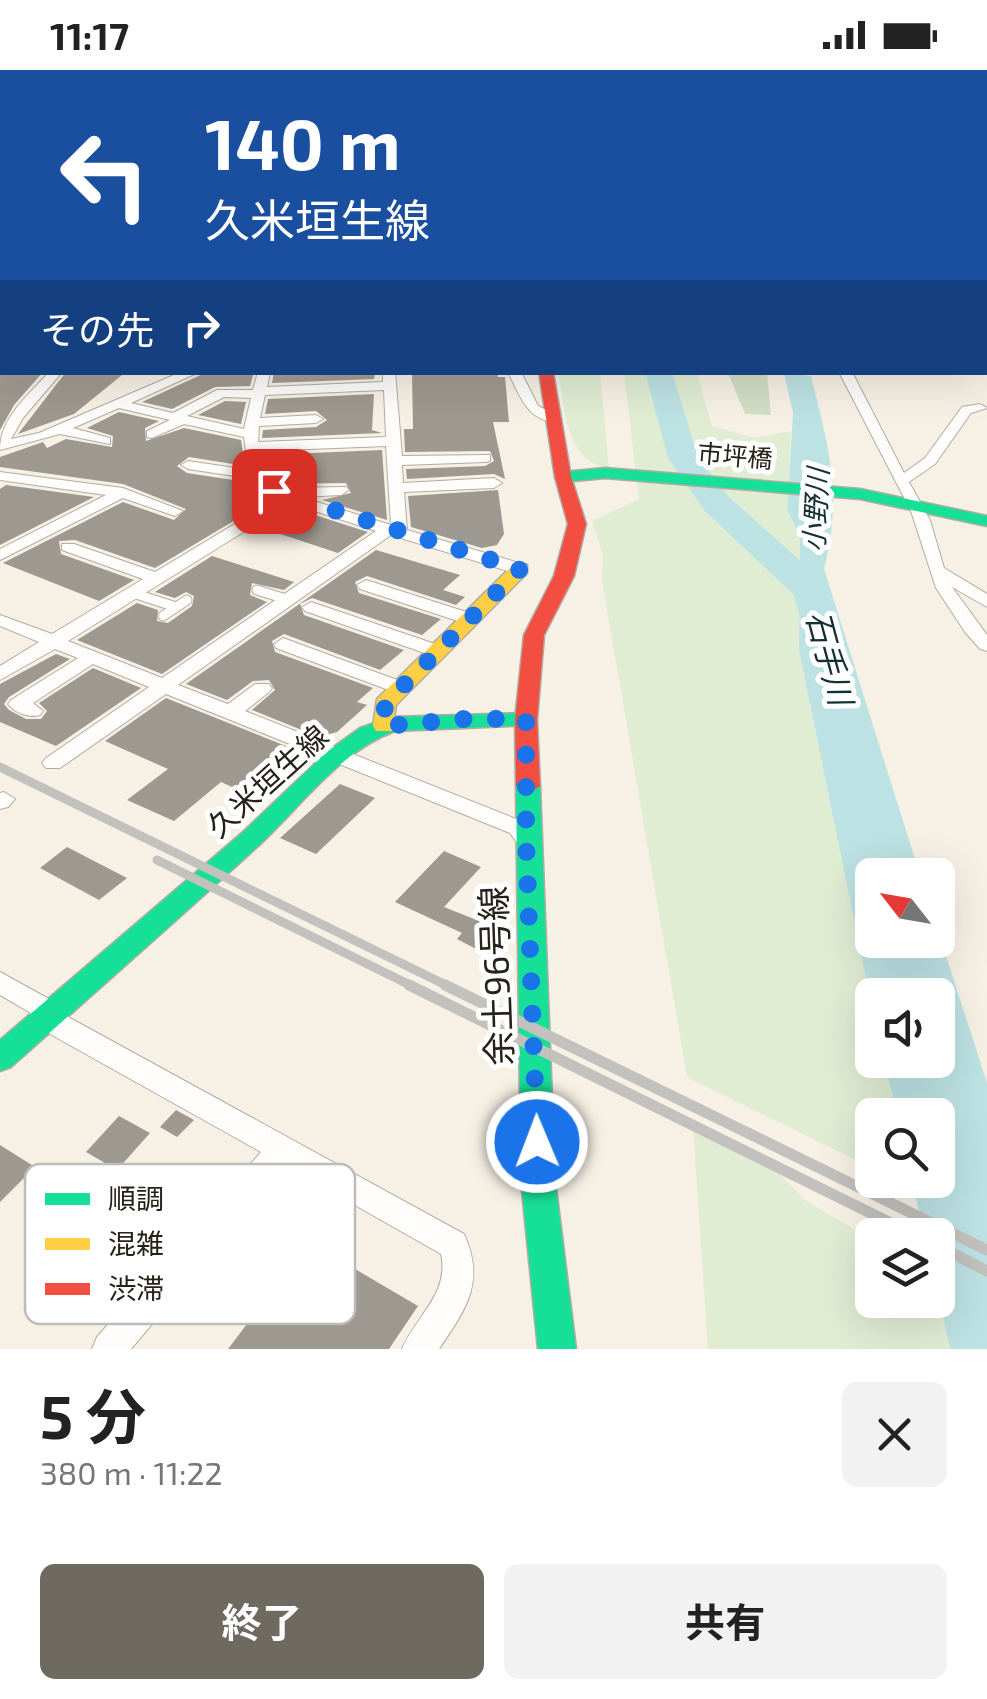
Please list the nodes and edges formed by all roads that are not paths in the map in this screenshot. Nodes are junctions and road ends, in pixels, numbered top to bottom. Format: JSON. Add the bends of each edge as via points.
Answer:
{"nodes":[{"id":1,"x":53,"y":375,"type":"edge"},
{"id":2,"x":186,"y":375,"type":"edge"},
{"id":3,"x":263,"y":375,"type":"edge"},
{"id":4,"x":516,"y":375,"type":"edge"},
{"id":5,"x":547,"y":375,"type":"edge"},
{"id":6,"x":847,"y":375,"type":"edge"},
{"id":7,"x":862,"y":375,"type":"edge"},
{"id":8,"x":389,"y":379,"type":"edge"},
{"id":9,"x":260,"y":392,"type":"junction"},
{"id":10,"x":0,"y":404,"type":"edge"},
{"id":11,"x":118,"y":404,"type":"junction"},
{"id":12,"x":985,"y":404,"type":"edge"},
{"id":13,"x":25,"y":406,"type":"junction"},
{"id":14,"x":863,"y":407,"type":"junction"},
{"id":15,"x":179,"y":418,"type":"junction"},
{"id":16,"x":554,"y":419,"type":"junction"},
{"id":17,"x":316,"y":420,"type":"dead end"},
{"id":18,"x":58,"y":429,"type":"junction"},
{"id":19,"x":152,"y":434,"type":"dead end"},
{"id":20,"x":252,"y":434,"type":"junction"},
{"id":21,"x":105,"y":441,"type":"dead end"},
{"id":22,"x":393,"y":441,"type":"junction"},
{"id":23,"x":351,"y":442,"type":"junction"},
{"id":24,"x":0,"y":445,"type":"edge"},
{"id":25,"x":485,"y":458,"type":"dead end"},
{"id":26,"x":394,"y":461,"type":"junction"},
{"id":27,"x":188,"y":464,"type":"dead end"},
{"id":28,"x":349,"y":464,"type":"dead end"},
{"id":29,"x":256,"y":475,"type":"junction"},
{"id":30,"x":0,"y":476,"type":"edge"},
{"id":31,"x":563,"y":476,"type":"junction"},
{"id":32,"x":900,"y":480,"type":"junction"},
{"id":33,"x":494,"y":483,"type":"dead end"},
{"id":34,"x":396,"y":488,"type":"junction"},
{"id":35,"x":340,"y":490,"type":"dead end"},
{"id":36,"x":122,"y":494,"type":"junction"},
{"id":37,"x":283,"y":496,"type":"junction"},
{"id":38,"x":918,"y":505,"type":"junction"},
{"id":39,"x":175,"y":511,"type":"dead end"},
{"id":40,"x":987,"y":521,"type":"edge"},
{"id":41,"x":394,"y":530,"type":"junction"},
{"id":42,"x":68,"y":547,"type":"dead end"},
{"id":43,"x":0,"y":555,"type":"edge"},
{"id":44,"x":935,"y":568,"type":"junction"},
{"id":45,"x":520,"y":569,"type":"joint"},
{"id":46,"x":157,"y":578,"type":"junction"},
{"id":47,"x":366,"y":585,"type":"dead end"},
{"id":48,"x":257,"y":590,"type":"dead end"},
{"id":49,"x":133,"y":593,"type":"junction"},
{"id":50,"x":187,"y":600,"type":"dead end"},
{"id":51,"x":289,"y":600,"type":"junction"},
{"id":52,"x":987,"y":602,"type":"edge"},
{"id":53,"x":176,"y":607,"type":"junction"},
{"id":54,"x":311,"y":607,"type":"dead end"},
{"id":55,"x":163,"y":616,"type":"dead end"},
{"id":56,"x":470,"y":619,"type":"junction"},
{"id":57,"x":0,"y":620,"type":"edge"},
{"id":58,"x":53,"y":642,"type":"junction"},
{"id":59,"x":282,"y":645,"type":"dead end"},
{"id":60,"x":987,"y":645,"type":"edge"},
{"id":61,"x":437,"y":652,"type":"junction"},
{"id":62,"x":92,"y":657,"type":"junction"},
{"id":63,"x":0,"y":674,"type":"edge"},
{"id":64,"x":166,"y":688,"type":"junction"},
{"id":65,"x":262,"y":688,"type":"dead end"},
{"id":66,"x":401,"y":688,"type":"junction"},
{"id":67,"x":33,"y":711,"type":"dead end"},
{"id":68,"x":228,"y":714,"type":"junction"},
{"id":69,"x":526,"y":720,"type":"junction"},
{"id":70,"x":384,"y":726,"type":"junction"},
{"id":71,"x":336,"y":756,"type":"junction"},
{"id":72,"x":53,"y":763,"type":"dead end"},
{"id":73,"x":526,"y":839,"type":"junction"},
{"id":74,"x":0,"y":982,"type":"edge"},
{"id":75,"x":49,"y":1016,"type":"junction"},
{"id":76,"x":0,"y":1058,"type":"edge"},
{"id":77,"x":283,"y":1148,"type":"junction"},
{"id":78,"x":269,"y":1164,"type":"edge"},
{"id":79,"x":311,"y":1164,"type":"edge"},
{"id":80,"x":355,"y":1189,"type":"edge"},
{"id":81,"x":131,"y":1324,"type":"edge"},
{"id":82,"x":109,"y":1349,"type":"edge"},
{"id":83,"x":419,"y":1349,"type":"edge"},
{"id":84,"x":556,"y":1349,"type":"edge"}],
"edges":[{"from":1,"to":13,"type":"street"},
{"from":2,"to":11,"type":"street"},
{"from":3,"to":9,"type":"street"},
{"from":4,"to":16,"type":"street","via":[[534,409]]},
{"from":5,"to":16,"type":"main road"},
{"from":6,"to":14,"type":"street"},
{"from":7,"to":14,"type":"street"},
{"from":8,"to":9,"type":"street"},
{"from":8,"to":22,"type":"street"},
{"from":9,"to":15,"type":"street","via":[[222,394]]},
{"from":9,"to":20,"type":"street"},
{"from":10,"to":13,"type":"street"},
{"from":11,"to":15,"type":"street"},
{"from":11,"to":18,"type":"street"},
{"from":12,"to":32,"type":"street","via":[[967,410],[920,472]]},
{"from":13,"to":24,"type":"street"},
{"from":14,"to":32,"type":"street"},
{"from":15,"to":19,"type":"street"},
{"from":15,"to":20,"type":"street"},
{"from":16,"to":31,"type":"main road"},
{"from":17,"to":20,"type":"street"},
{"from":18,"to":21,"type":"street"},
{"from":18,"to":24,"type":"street"},
{"from":20,"to":23,"type":"street"},
{"from":20,"to":29,"type":"street"},
{"from":22,"to":23,"type":"street"},
{"from":22,"to":26,"type":"street"},
{"from":23,"to":28,"type":"street"},
{"from":25,"to":26,"type":"street"},
{"from":26,"to":34,"type":"street"},
{"from":27,"to":29,"type":"street"},
{"from":29,"to":37,"type":"street"},
{"from":30,"to":36,"type":"street"},
{"from":31,"to":38,"type":"main road","name":"市坪橋","via":[[860,494]]},
{"from":31,"to":69,"type":"main road","via":[[576,535],[534,635]]},
{"from":32,"to":38,"type":"street"},
{"from":33,"to":34,"type":"street"},
{"from":34,"to":41,"type":"street"},
{"from":35,"to":37,"type":"street"},
{"from":36,"to":39,"type":"street"},
{"from":36,"to":43,"type":"street"},
{"from":37,"to":41,"type":"street"},
{"from":37,"to":46,"type":"street"},
{"from":38,"to":40,"type":"main road"},
{"from":38,"to":44,"type":"street"},
{"from":41,"to":45,"type":"street"},
{"from":41,"to":51,"type":"street"},
{"from":42,"to":46,"type":"street"},
{"from":44,"to":52,"type":"street"},
{"from":44,"to":60,"type":"street"},
{"from":45,"to":56,"type":"main road"},
{"from":46,"to":49,"type":"street"},
{"from":47,"to":56,"type":"street"},
{"from":48,"to":51,"type":"lane"},
{"from":49,"to":53,"type":"lane"},
{"from":49,"to":58,"type":"street"},
{"from":50,"to":53,"type":"lane"},
{"from":51,"to":64,"type":"street"},
{"from":53,"to":55,"type":"lane"},
{"from":54,"to":61,"type":"street"},
{"from":56,"to":61,"type":"main road"},
{"from":57,"to":58,"type":"street"},
{"from":58,"to":62,"type":"street"},
{"from":58,"to":63,"type":"street"},
{"from":59,"to":66,"type":"street"},
{"from":61,"to":66,"type":"main road"},
{"from":62,"to":64,"type":"street"},
{"from":62,"to":67,"type":"street","via":[[18,704]]},
{"from":64,"to":68,"type":"street"},
{"from":64,"to":72,"type":"street"},
{"from":65,"to":68,"type":"street"},
{"from":66,"to":70,"type":"main road","via":[[385,704]]},
{"from":68,"to":71,"type":"street"},
{"from":69,"to":70,"type":"main road","name":"久米垣生線"},
{"from":69,"to":73,"type":"main road","name":"余土96号線"},
{"from":70,"to":71,"type":"main road","name":"久米垣生線"},
{"from":71,"to":73,"type":"street","via":[[518,828]]},
{"from":71,"to":75,"type":"main road","name":"久米垣生線"},
{"from":73,"to":84,"type":"main road","name":"余土96号線","via":[[538,1180]]},
{"from":74,"to":75,"type":"street"},
{"from":75,"to":76,"type":"main road","name":"久米垣生線"},
{"from":75,"to":77,"type":"street"},
{"from":77,"to":78,"type":"street"},
{"from":77,"to":79,"type":"street"},
{"from":80,"to":83,"type":"street","via":[[452,1244],[463,1263],[459,1286]]},
{"from":81,"to":82,"type":"street"}]}
